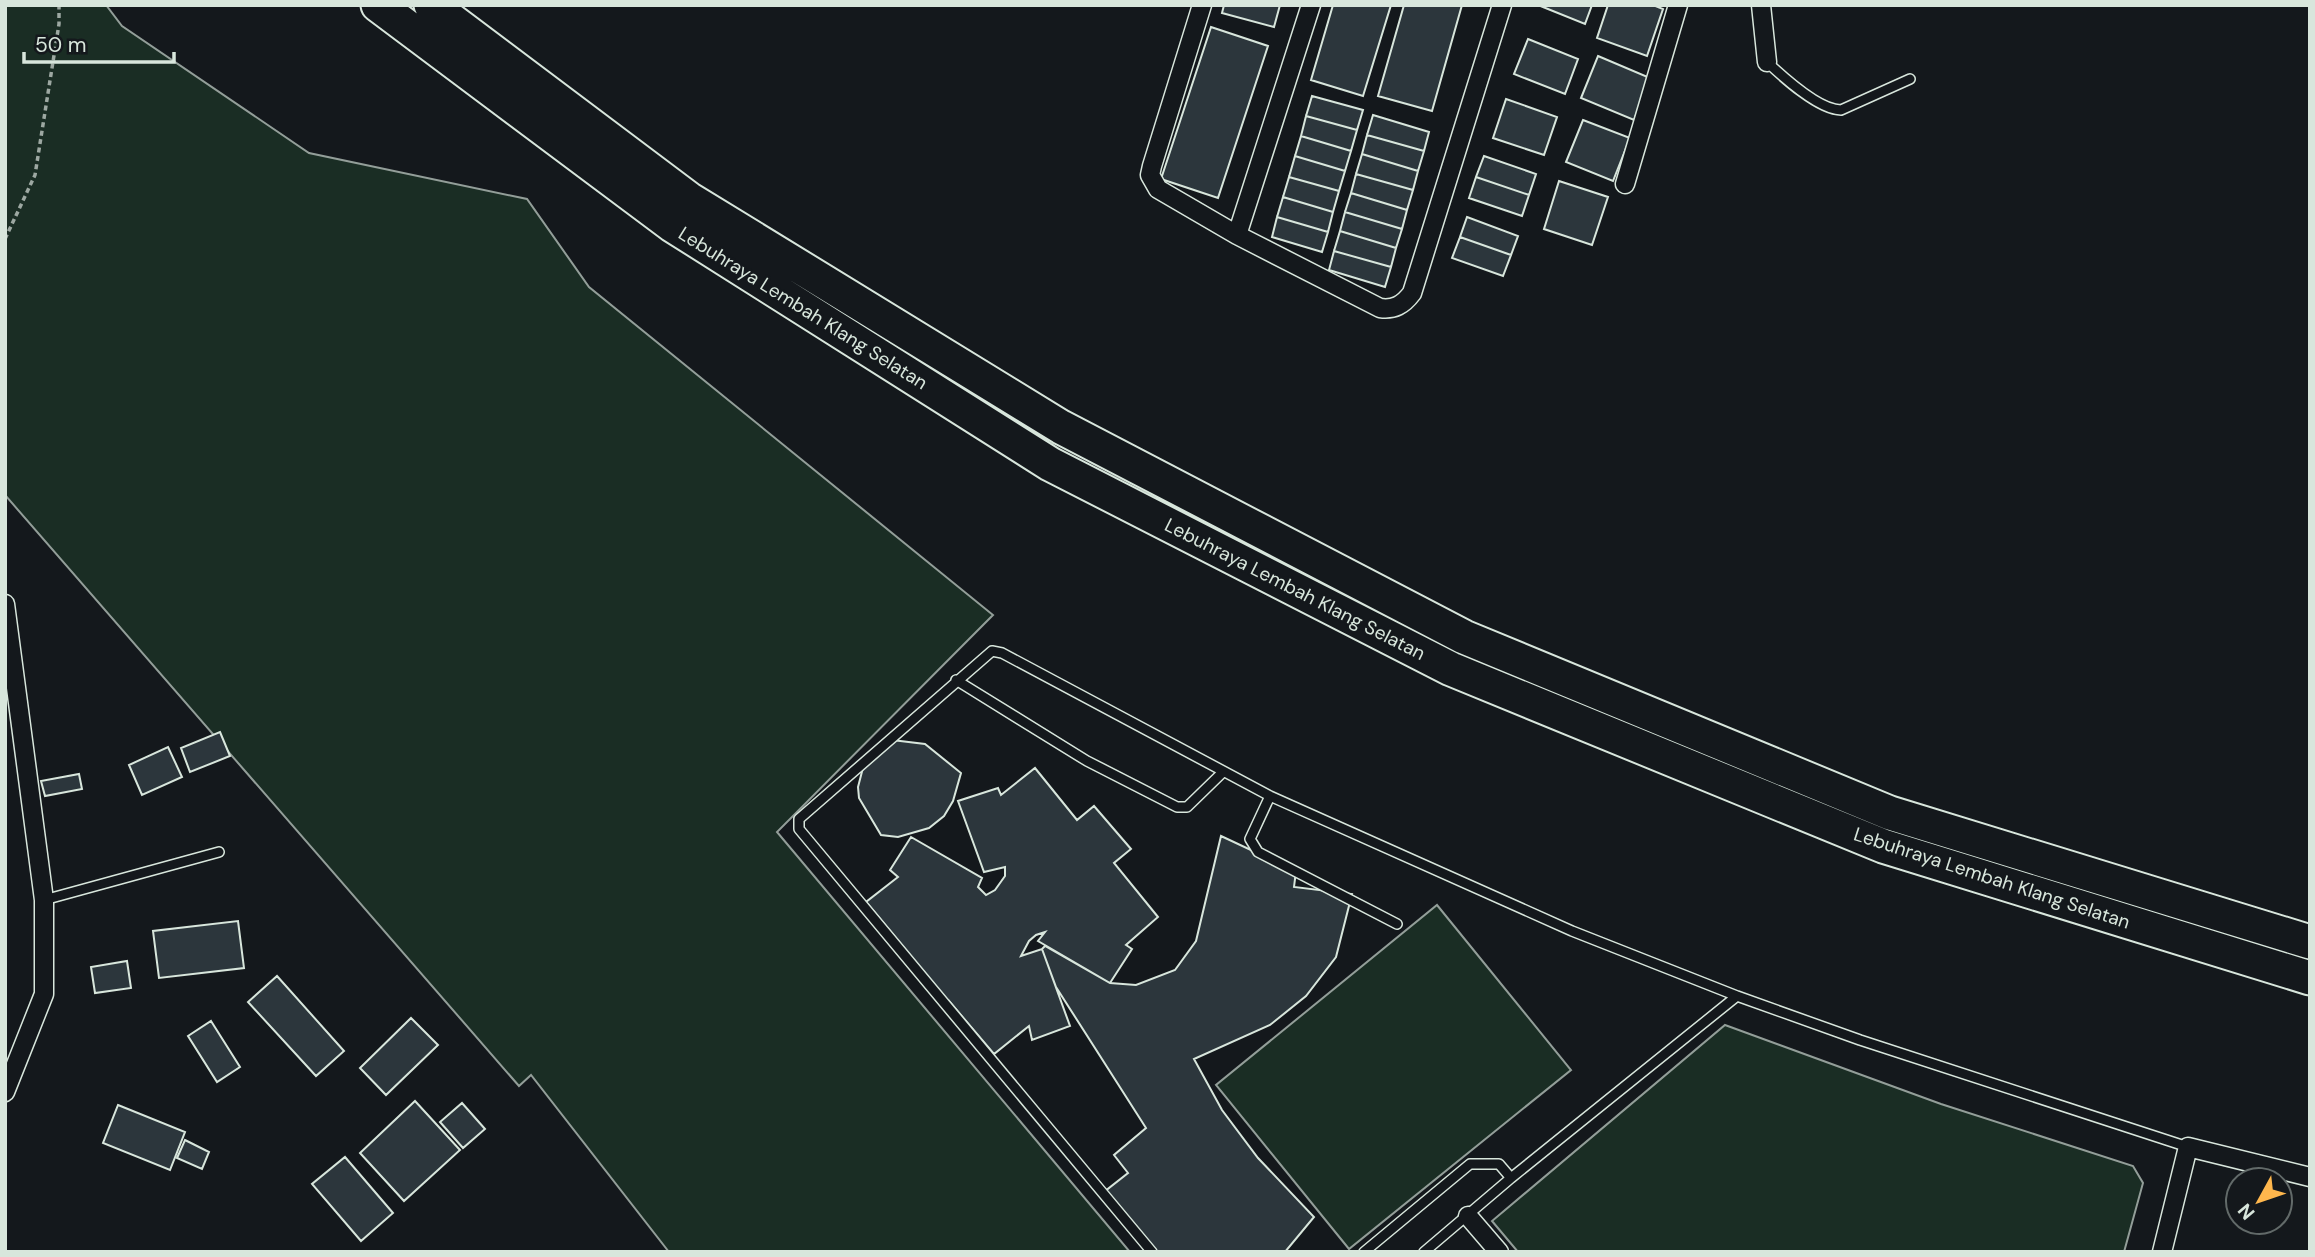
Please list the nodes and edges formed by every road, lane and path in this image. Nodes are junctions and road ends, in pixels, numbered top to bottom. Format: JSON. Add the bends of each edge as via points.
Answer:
{"nodes":[{"id":1,"x":59,"y":5,"type":"edge"},
{"id":2,"x":378,"y":5,"type":"edge"},
{"id":3,"x":431,"y":5,"type":"edge"},
{"id":4,"x":1202,"y":5,"type":"edge"},
{"id":5,"x":1311,"y":5,"type":"edge"},
{"id":6,"x":1502,"y":5,"type":"edge"},
{"id":7,"x":1678,"y":5,"type":"edge"},
{"id":8,"x":1761,"y":5,"type":"edge"},
{"id":9,"x":1767,"y":62,"type":"joint"},
{"id":10,"x":1910,"y":79,"type":"dead end"},
{"id":11,"x":1625,"y":184,"type":"dead end"},
{"id":12,"x":1237,"y":235,"type":"junction"},
{"id":13,"x":5,"y":239,"type":"edge"},
{"id":14,"x":5,"y":604,"type":"edge"},
{"id":15,"x":956,"y":680,"type":"junction"},
{"id":16,"x":1223,"y":772,"type":"junction"},
{"id":17,"x":1270,"y":796,"type":"junction"},
{"id":18,"x":219,"y":852,"type":"dead end"},
{"id":19,"x":44,"y":900,"type":"junction"},
{"id":20,"x":1397,"y":924,"type":"dead end"},
{"id":21,"x":2310,"y":942,"type":"edge"},
{"id":22,"x":2310,"y":978,"type":"edge"},
{"id":23,"x":1737,"y":996,"type":"junction"},
{"id":24,"x":5,"y":1092,"type":"edge"},
{"id":25,"x":2188,"y":1147,"type":"junction"},
{"id":26,"x":2310,"y":1177,"type":"edge"},
{"id":27,"x":1511,"y":1178,"type":"junction"},
{"id":28,"x":1468,"y":1216,"type":"junction"},
{"id":29,"x":1152,"y":1252,"type":"edge"},
{"id":30,"x":1364,"y":1252,"type":"edge"},
{"id":31,"x":1424,"y":1252,"type":"edge"},
{"id":32,"x":1499,"y":1252,"type":"edge"},
{"id":33,"x":2162,"y":1252,"type":"edge"}],
"edges":[{"from":1,"to":13,"type":"path","via":[[34,175]]},
{"from":2,"to":22,"type":"highway","name":"Lebuhraya Lembah Klang Selatan","via":[[672,225],[1050,464],[1451,669],[1883,846]]},
{"from":3,"to":21,"type":"highway","name":"Lebuhraya Lembah Klang Selatan","via":[[689,199],[1061,427],[1464,638],[1890,813]]},
{"from":4,"to":12,"type":"street","via":[[1150,175],[1158,189]]},
{"from":5,"to":12,"type":"street"},
{"from":6,"to":12,"type":"street","via":[[1406,301],[1380,309]]},
{"from":7,"to":11,"type":"street"},
{"from":8,"to":9,"type":"street"},
{"from":9,"to":10,"type":"lane","via":[[1831,110],[1841,110]]},
{"from":14,"to":19,"type":"street"},
{"from":15,"to":16,"type":"lane","via":[[997,650]]},
{"from":15,"to":16,"type":"lane","via":[[1087,761],[1177,807],[1187,807]]},
{"from":15,"to":29,"type":"lane","via":[[799,819],[799,829]]},
{"from":16,"to":17,"type":"lane"},
{"from":17,"to":20,"type":"lane","via":[[1250,839],[1258,852]]},
{"from":17,"to":23,"type":"lane","via":[[1572,931]]},
{"from":18,"to":19,"type":"lane"},
{"from":19,"to":24,"type":"street","via":[[44,994]]},
{"from":23,"to":25,"type":"lane"},
{"from":23,"to":27,"type":"lane"},
{"from":25,"to":26,"type":"street"},
{"from":25,"to":33,"type":"street"},
{"from":27,"to":28,"type":"lane"},
{"from":27,"to":30,"type":"lane","via":[[1499,1164],[1470,1164]]},
{"from":28,"to":31,"type":"lane"},
{"from":28,"to":32,"type":"street"}]}
